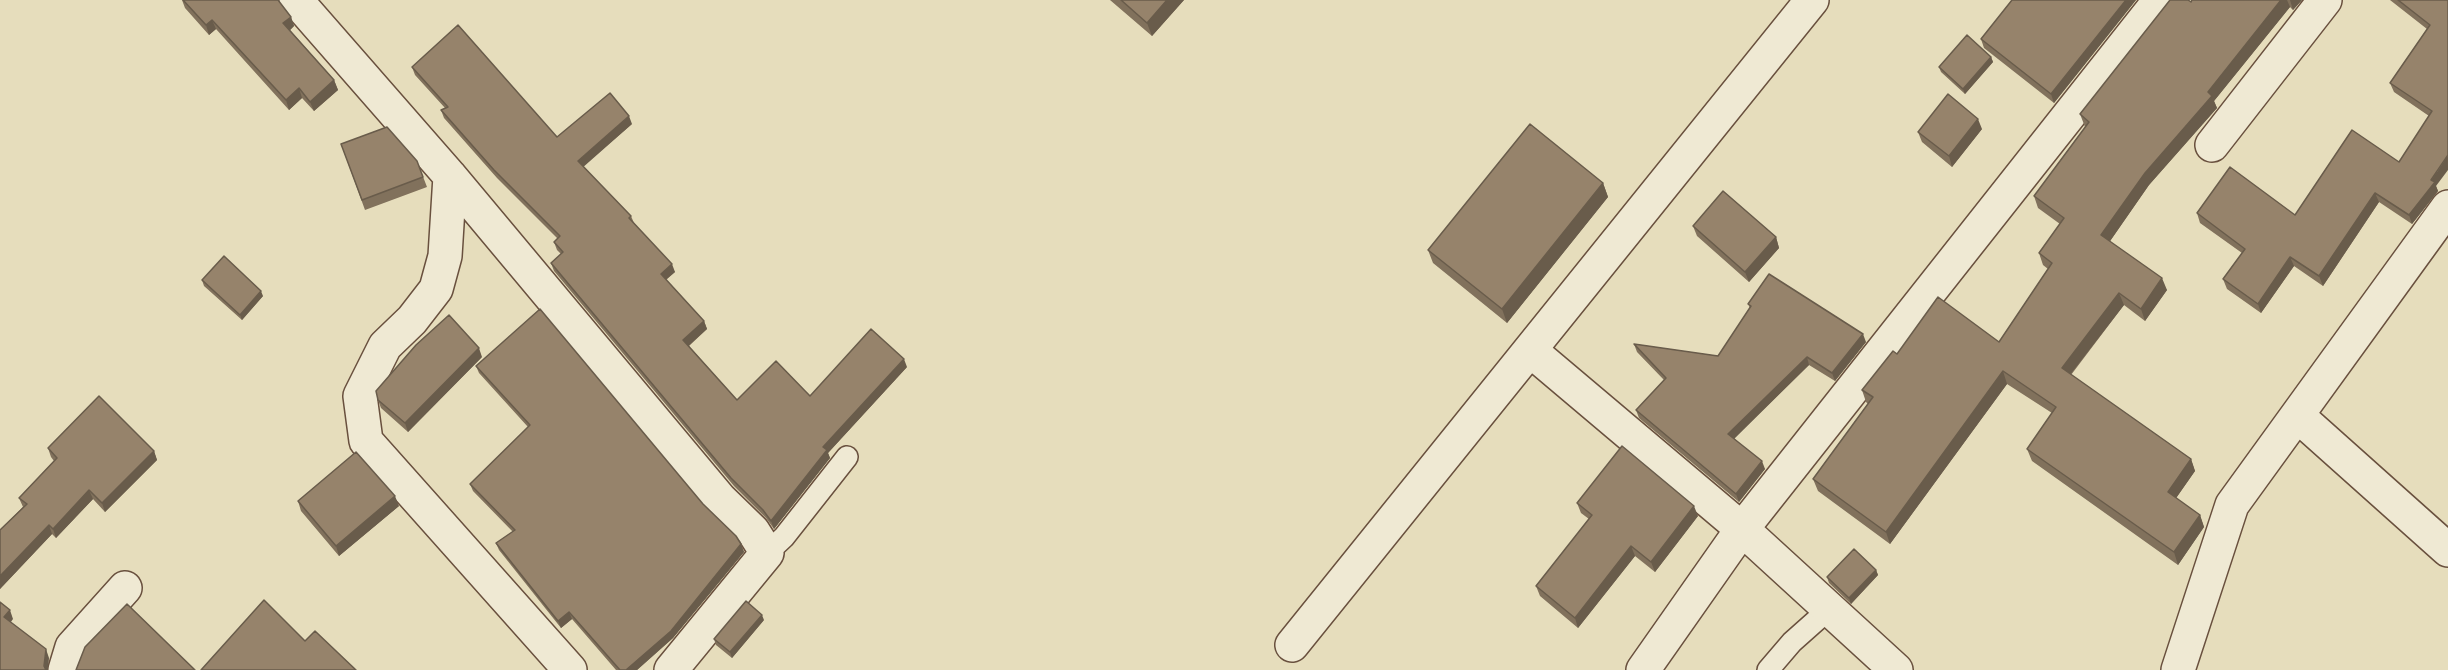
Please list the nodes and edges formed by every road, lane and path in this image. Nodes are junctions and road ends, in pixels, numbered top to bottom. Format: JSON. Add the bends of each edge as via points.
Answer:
{"nodes":[{"id":1,"x":296,"y":0,"type":"edge"},
{"id":2,"x":1812,"y":0,"type":"edge"},
{"id":3,"x":2160,"y":0,"type":"edge"},
{"id":4,"x":2325,"y":0,"type":"edge"},
{"id":5,"x":2212,"y":145,"type":"dead end"},
{"id":6,"x":450,"y":176,"type":"junction"},
{"id":7,"x":2448,"y":207,"type":"edge"},
{"id":8,"x":1530,"y":350,"type":"junction"},
{"id":9,"x":2298,"y":416,"type":"junction"},
{"id":10,"x":847,"y":457,"type":"dead end"},
{"id":11,"x":1742,"y":529,"type":"junction"},
{"id":12,"x":2448,"y":550,"type":"edge"},
{"id":13,"x":767,"y":553,"type":"junction"},
{"id":14,"x":125,"y":588,"type":"dead end"},
{"id":15,"x":1828,"y":610,"type":"junction"},
{"id":16,"x":1292,"y":645,"type":"dead end"},
{"id":17,"x":65,"y":670,"type":"edge"},
{"id":18,"x":570,"y":670,"type":"edge"},
{"id":19,"x":671,"y":670,"type":"edge"},
{"id":20,"x":1643,"y":670,"type":"edge"},
{"id":21,"x":1768,"y":670,"type":"edge"},
{"id":22,"x":1896,"y":670,"type":"edge"},
{"id":23,"x":2178,"y":670,"type":"edge"}],
"edges":[{"from":1,"to":6,"type":"street"},
{"from":2,"to":8,"type":"street"},
{"from":3,"to":11,"type":"street"},
{"from":4,"to":5,"type":"street"},
{"from":6,"to":13,"type":"street","via":[[720,499],[753,531]]},
{"from":6,"to":18,"type":"street","via":[[445,256],[436,289],[385,346],[360,396],[366,441]]},
{"from":7,"to":9,"type":"street"},
{"from":8,"to":11,"type":"street"},
{"from":8,"to":16,"type":"street"},
{"from":9,"to":12,"type":"street"},
{"from":9,"to":23,"type":"street","via":[[2232,505]]},
{"from":10,"to":13,"type":"lane"},
{"from":11,"to":15,"type":"street"},
{"from":11,"to":20,"type":"street"},
{"from":13,"to":19,"type":"street"},
{"from":14,"to":17,"type":"street","via":[[72,647]]},
{"from":15,"to":21,"type":"lane"},
{"from":15,"to":22,"type":"street"}]}
